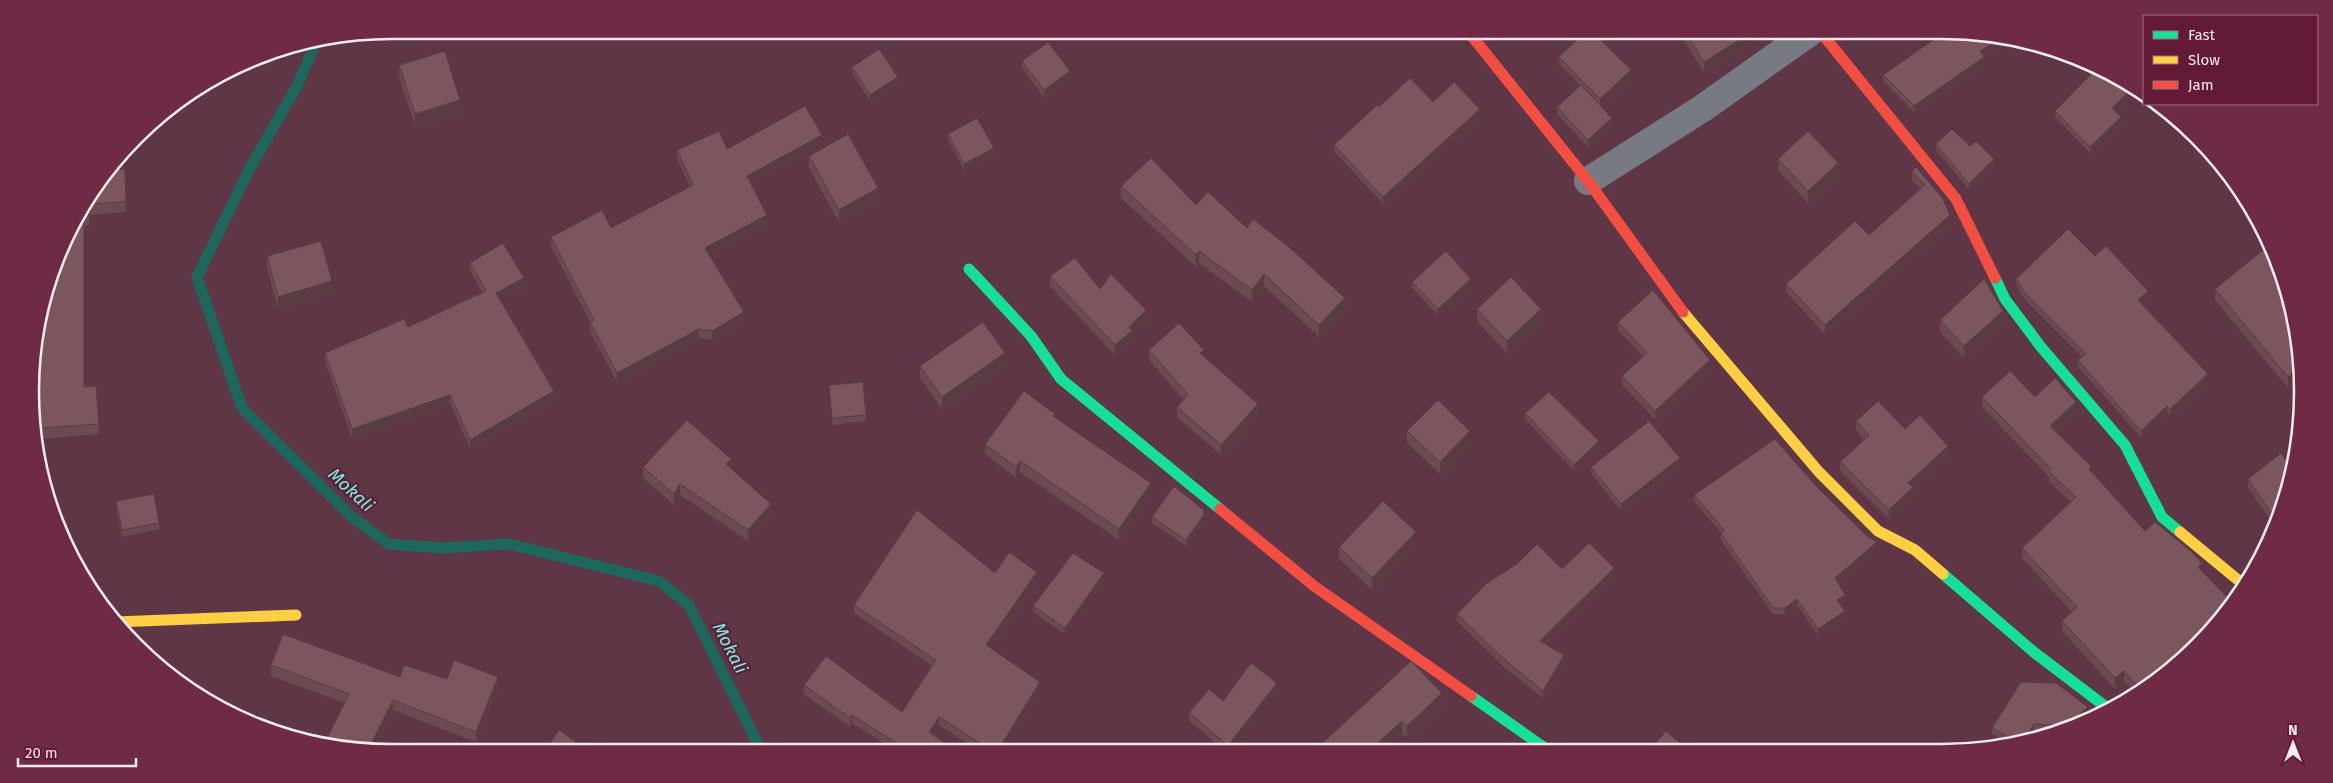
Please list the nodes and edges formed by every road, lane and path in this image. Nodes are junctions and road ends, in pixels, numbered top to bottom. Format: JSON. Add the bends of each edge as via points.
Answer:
{"nodes":[{"id":1,"x":1474,"y":39,"type":"edge"},
{"id":2,"x":1800,"y":39,"type":"edge"},
{"id":3,"x":1826,"y":39,"type":"edge"},
{"id":4,"x":1588,"y":181,"type":"junction"},
{"id":5,"x":969,"y":269,"type":"dead end"},
{"id":6,"x":2239,"y":581,"type":"edge"},
{"id":7,"x":296,"y":615,"type":"dead end"},
{"id":8,"x":124,"y":622,"type":"edge"},
{"id":9,"x":2103,"y":705,"type":"edge"},
{"id":10,"x":1539,"y":744,"type":"edge"}],
"edges":[{"from":1,"to":4,"type":"street"},
{"from":2,"to":4,"type":"street","via":[[1703,108]]},
{"from":3,"to":6,"type":"street","via":[[1956,199],[2005,299],[2124,445],[2162,517]]},
{"from":4,"to":9,"type":"street","via":[[1676,304],[1819,472],[1878,531],[1915,550],[2035,653]]},
{"from":5,"to":10,"type":"street","via":[[1031,336],[1061,379],[1314,586]]},
{"from":7,"to":8,"type":"street"}]}
